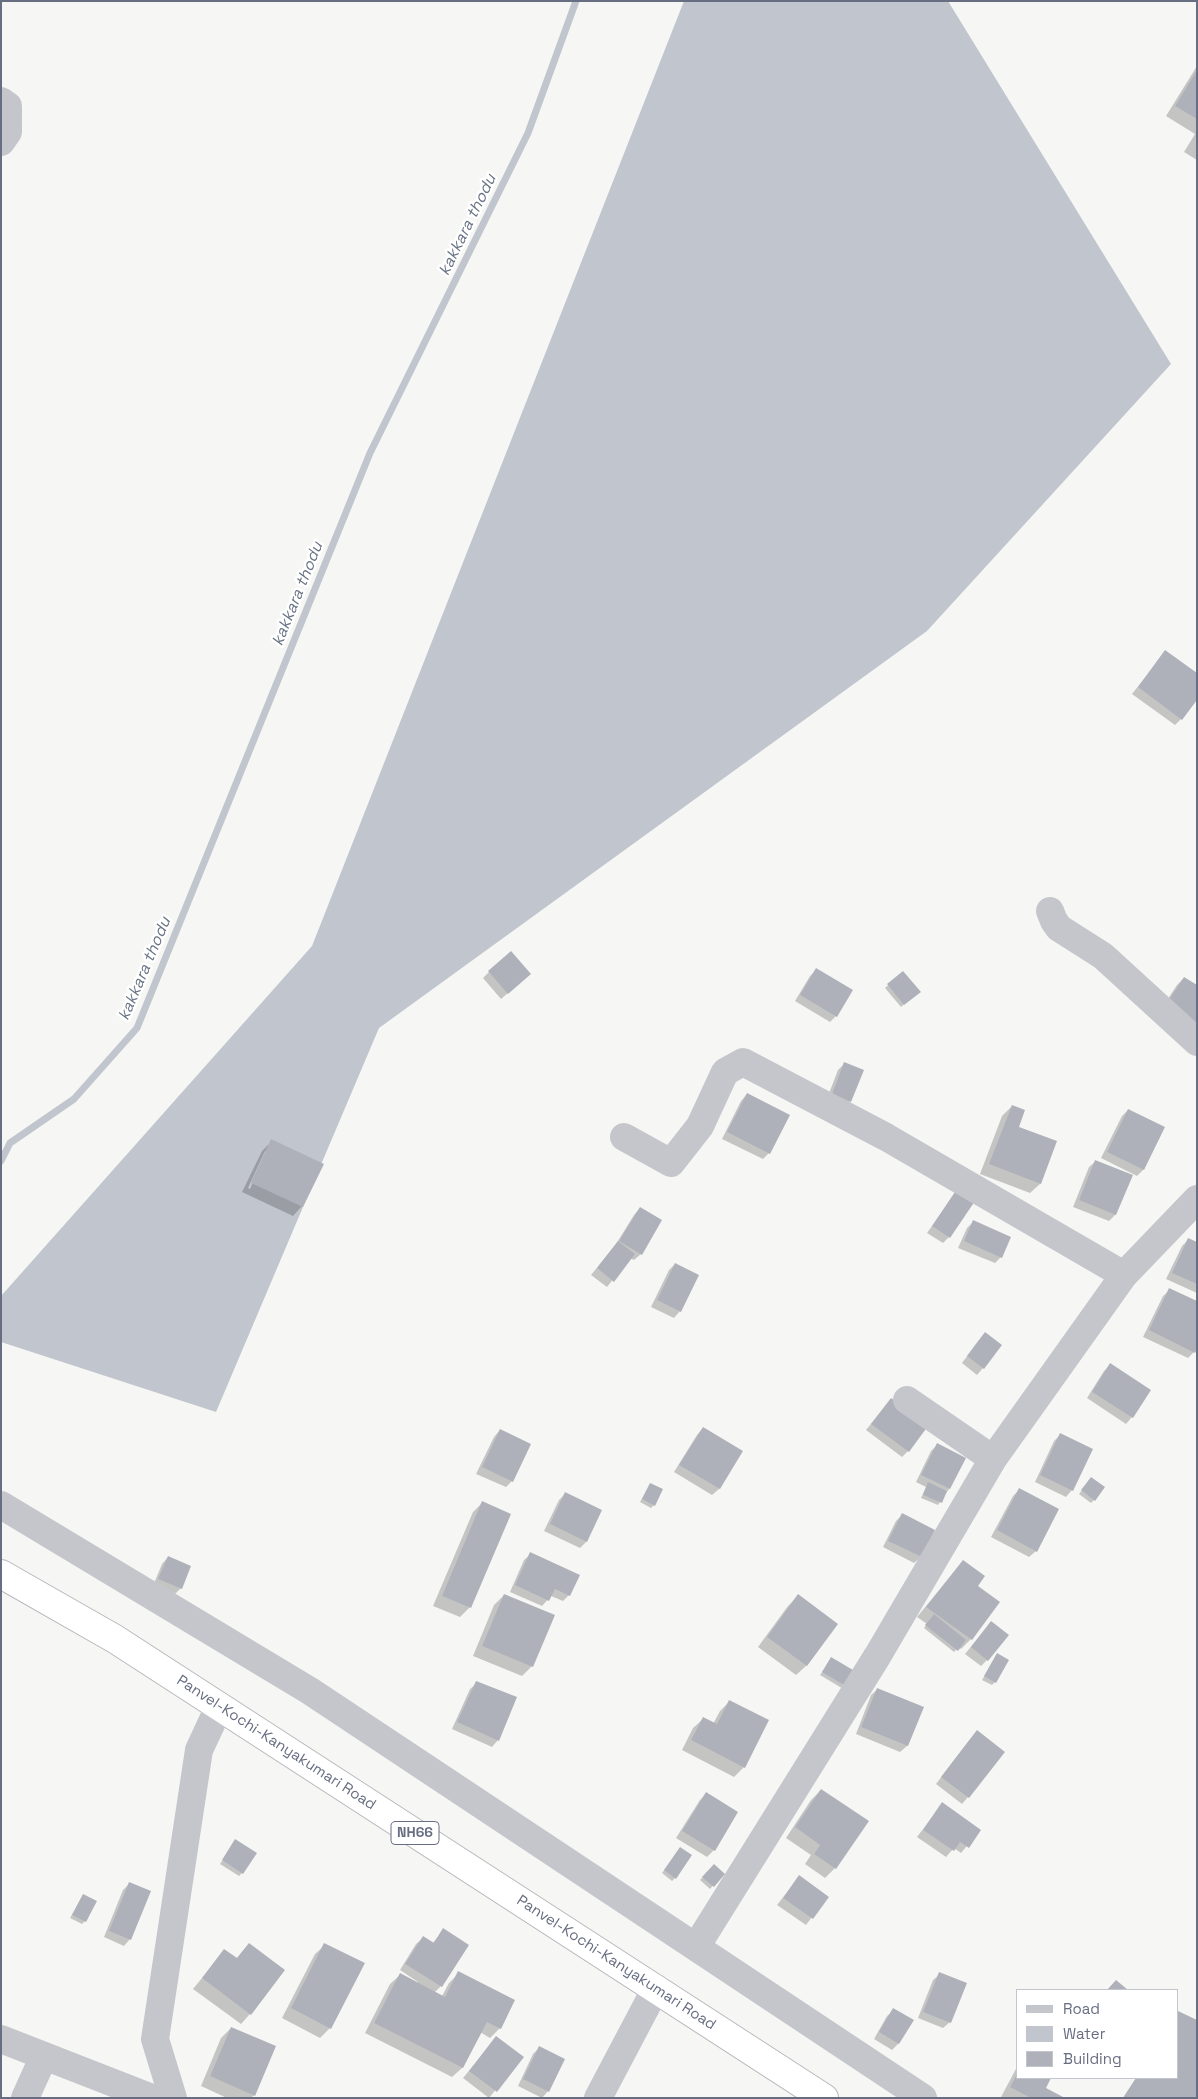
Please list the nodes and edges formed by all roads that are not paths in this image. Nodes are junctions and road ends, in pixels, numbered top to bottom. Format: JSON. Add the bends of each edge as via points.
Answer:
{"nodes":[{"id":1,"x":1,"y":101,"type":"edge"},
{"id":2,"x":1,"y":142,"type":"edge"},
{"id":3,"x":1050,"y":911,"type":"dead end"},
{"id":4,"x":1197,"y":1042,"type":"edge"},
{"id":5,"x":624,"y":1137,"type":"dead end"},
{"id":6,"x":1197,"y":1199,"type":"edge"},
{"id":7,"x":1124,"y":1275,"type":"junction"},
{"id":8,"x":907,"y":1400,"type":"dead end"},
{"id":9,"x":993,"y":1459,"type":"junction"},
{"id":10,"x":1,"y":1505,"type":"edge"},
{"id":11,"x":1,"y":1574,"type":"edge"},
{"id":12,"x":219,"y":1706,"type":"junction"},
{"id":13,"x":696,"y":1947,"type":"junction"},
{"id":14,"x":656,"y":1988,"type":"junction"},
{"id":15,"x":1,"y":2039,"type":"edge"},
{"id":16,"x":44,"y":2056,"type":"junction"},
{"id":17,"x":25,"y":2098,"type":"edge"},
{"id":18,"x":152,"y":2098,"type":"edge"},
{"id":19,"x":173,"y":2098,"type":"edge"},
{"id":20,"x":598,"y":2098,"type":"edge"},
{"id":21,"x":824,"y":2098,"type":"edge"},
{"id":22,"x":923,"y":2098,"type":"edge"}],
"edges":[{"from":1,"to":2,"type":"street","via":[[8,106],[8,132]]},
{"from":3,"to":4,"type":"street","via":[[1059,928],[1103,956]]},
{"from":5,"to":7,"type":"street","via":[[671,1163],[700,1126],[725,1072],[743,1062],[886,1137]]},
{"from":6,"to":7,"type":"street"},
{"from":7,"to":9,"type":"street"},
{"from":8,"to":9,"type":"street"},
{"from":9,"to":13,"type":"street","via":[[878,1656]]},
{"from":10,"to":13,"type":"street","via":[[310,1691]]},
{"from":11,"to":12,"type":"highway","name":"Panvel-Kochi-Kanyakumari Road","number":"NH66","via":[[115,1639]]},
{"from":12,"to":14,"type":"highway","name":"Panvel-Kochi-Kanyakumari Road","number":"NH66"},
{"from":12,"to":19,"type":"street","via":[[199,1750],[155,2039]]},
{"from":13,"to":22,"type":"street"},
{"from":14,"to":20,"type":"street"},
{"from":14,"to":21,"type":"highway","name":"Panvel-Kochi-Kanyakumari Road","number":"NH66"},
{"from":15,"to":16,"type":"street"},
{"from":16,"to":17,"type":"street"},
{"from":16,"to":18,"type":"street"}]}
